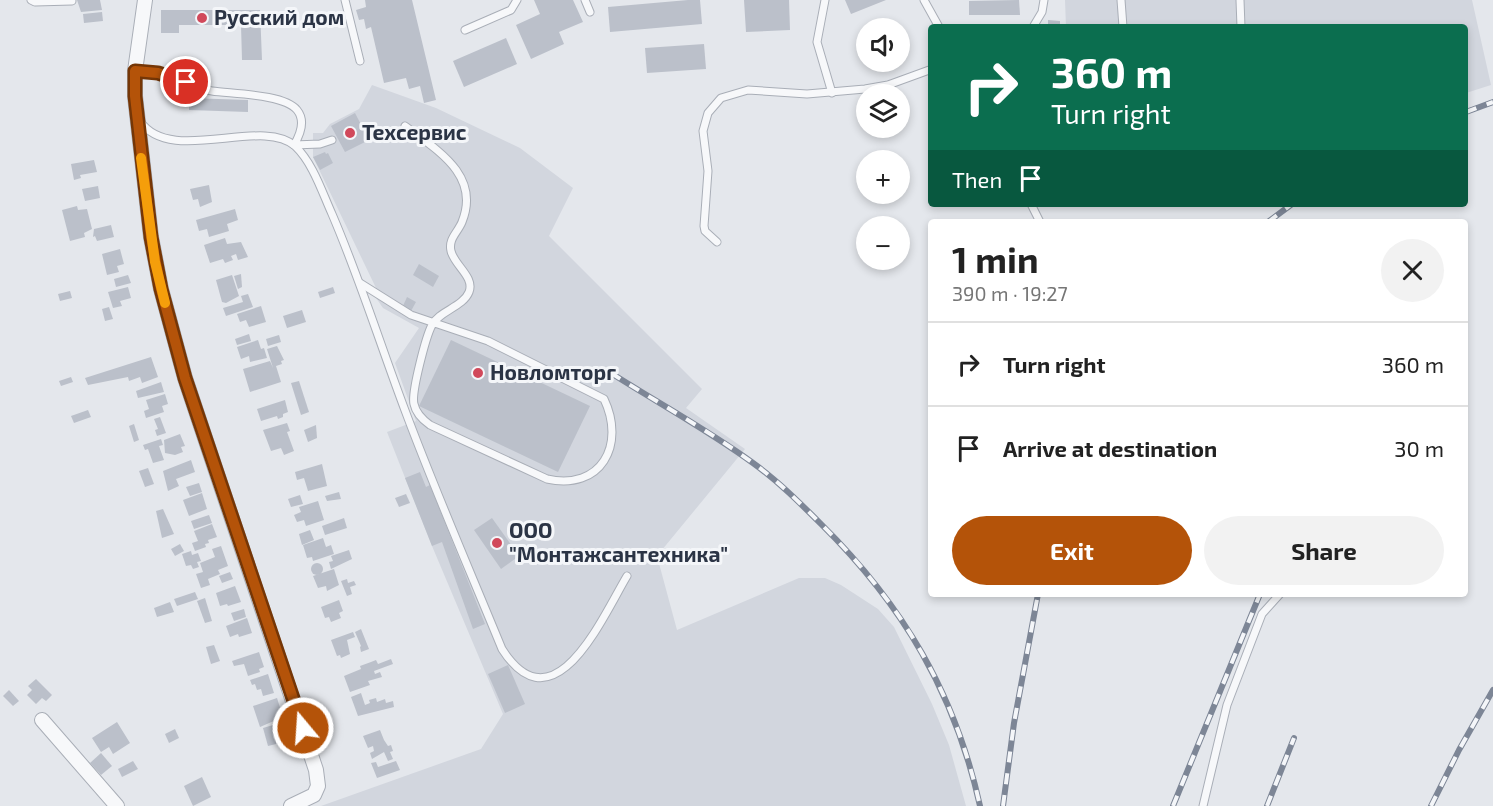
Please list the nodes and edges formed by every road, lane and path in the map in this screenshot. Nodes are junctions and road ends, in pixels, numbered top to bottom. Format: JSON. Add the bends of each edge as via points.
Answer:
{"nodes":[{"id":1,"x":31,"y":0,"type":"edge"},
{"id":2,"x":145,"y":0,"type":"edge"},
{"id":3,"x":345,"y":0,"type":"edge"},
{"id":4,"x":517,"y":0,"type":"edge"},
{"id":5,"x":585,"y":0,"type":"edge"},
{"id":6,"x":825,"y":0,"type":"edge"},
{"id":7,"x":924,"y":0,"type":"edge"},
{"id":8,"x":1044,"y":0,"type":"edge"},
{"id":9,"x":1121,"y":0,"type":"edge"},
{"id":10,"x":1239,"y":0,"type":"edge"},
{"id":11,"x":72,"y":2,"type":"dead end"},
{"id":12,"x":590,"y":12,"type":"dead end"},
{"id":13,"x":937,"y":24,"type":"edge"},
{"id":14,"x":1035,"y":24,"type":"edge"},
{"id":15,"x":1123,"y":24,"type":"edge"},
{"id":16,"x":1241,"y":24,"type":"edge"},
{"id":17,"x":465,"y":30,"type":"dead end"},
{"id":18,"x":360,"y":61,"type":"dead end"},
{"id":19,"x":928,"y":70,"type":"edge"},
{"id":20,"x":135,"y":71,"type":"junction"},
{"id":21,"x":832,"y":93,"type":"junction"},
{"id":22,"x":136,"y":110,"type":"junction"},
{"id":23,"x":405,"y":126,"type":"dead end"},
{"id":24,"x":332,"y":140,"type":"dead end"},
{"id":25,"x":294,"y":145,"type":"junction"},
{"id":26,"x":717,"y":242,"type":"dead end"},
{"id":27,"x":360,"y":283,"type":"junction"},
{"id":28,"x":432,"y":323,"type":"junction"},
{"id":29,"x":627,"y":576,"type":"dead end"},
{"id":30,"x":1277,"y":597,"type":"edge"},
{"id":31,"x":42,"y":720,"type":"dead end"},
{"id":32,"x":117,"y":806,"type":"edge"},
{"id":33,"x":291,"y":806,"type":"edge"},
{"id":34,"x":1203,"y":806,"type":"edge"}],
"edges":[{"from":1,"to":11,"type":"lane"},
{"from":2,"to":20,"type":"street"},
{"from":3,"to":18,"type":"lane"},
{"from":4,"to":17,"type":"lane","via":[[511,10]]},
{"from":5,"to":12,"type":"lane"},
{"from":6,"to":21,"type":"lane","via":[[817,42]]},
{"from":7,"to":13,"type":"lane"},
{"from":8,"to":14,"type":"lane"},
{"from":9,"to":15,"type":"lane"},
{"from":10,"to":16,"type":"lane"},
{"from":19,"to":21,"type":"lane","via":[[888,85]]},
{"from":20,"to":22,"type":"street"},
{"from":20,"to":25,"type":"lane","via":[[170,76],[202,89],[290,104],[302,121]]},
{"from":21,"to":26,"type":"lane","via":[[748,90],[731,93],[713,105],[703,131],[708,171],[703,221],[705,231]]},
{"from":22,"to":25,"type":"lane","via":[[146,128],[162,137],[269,137]]},
{"from":22,"to":33,"type":"street","via":[[153,253],[166,310],[185,378],[316,770],[318,786],[314,795]]},
{"from":23,"to":28,"type":"lane","via":[[457,168],[465,194],[464,216],[451,250],[469,281],[469,292]]},
{"from":24,"to":25,"type":"lane"},
{"from":25,"to":27,"type":"lane","via":[[322,192]]},
{"from":27,"to":28,"type":"lane","via":[[396,307]]},
{"from":27,"to":29,"type":"lane","via":[[425,464],[502,649],[517,669],[534,678],[555,675],[575,660]]},
{"from":28,"to":28,"type":"lane","via":[[488,341],[604,399],[612,429],[600,467],[578,479],[547,479],[423,420],[414,405],[413,393]]},
{"from":30,"to":34,"type":"lane","via":[[1263,614],[1227,705]]},
{"from":31,"to":32,"type":"street"}]}
